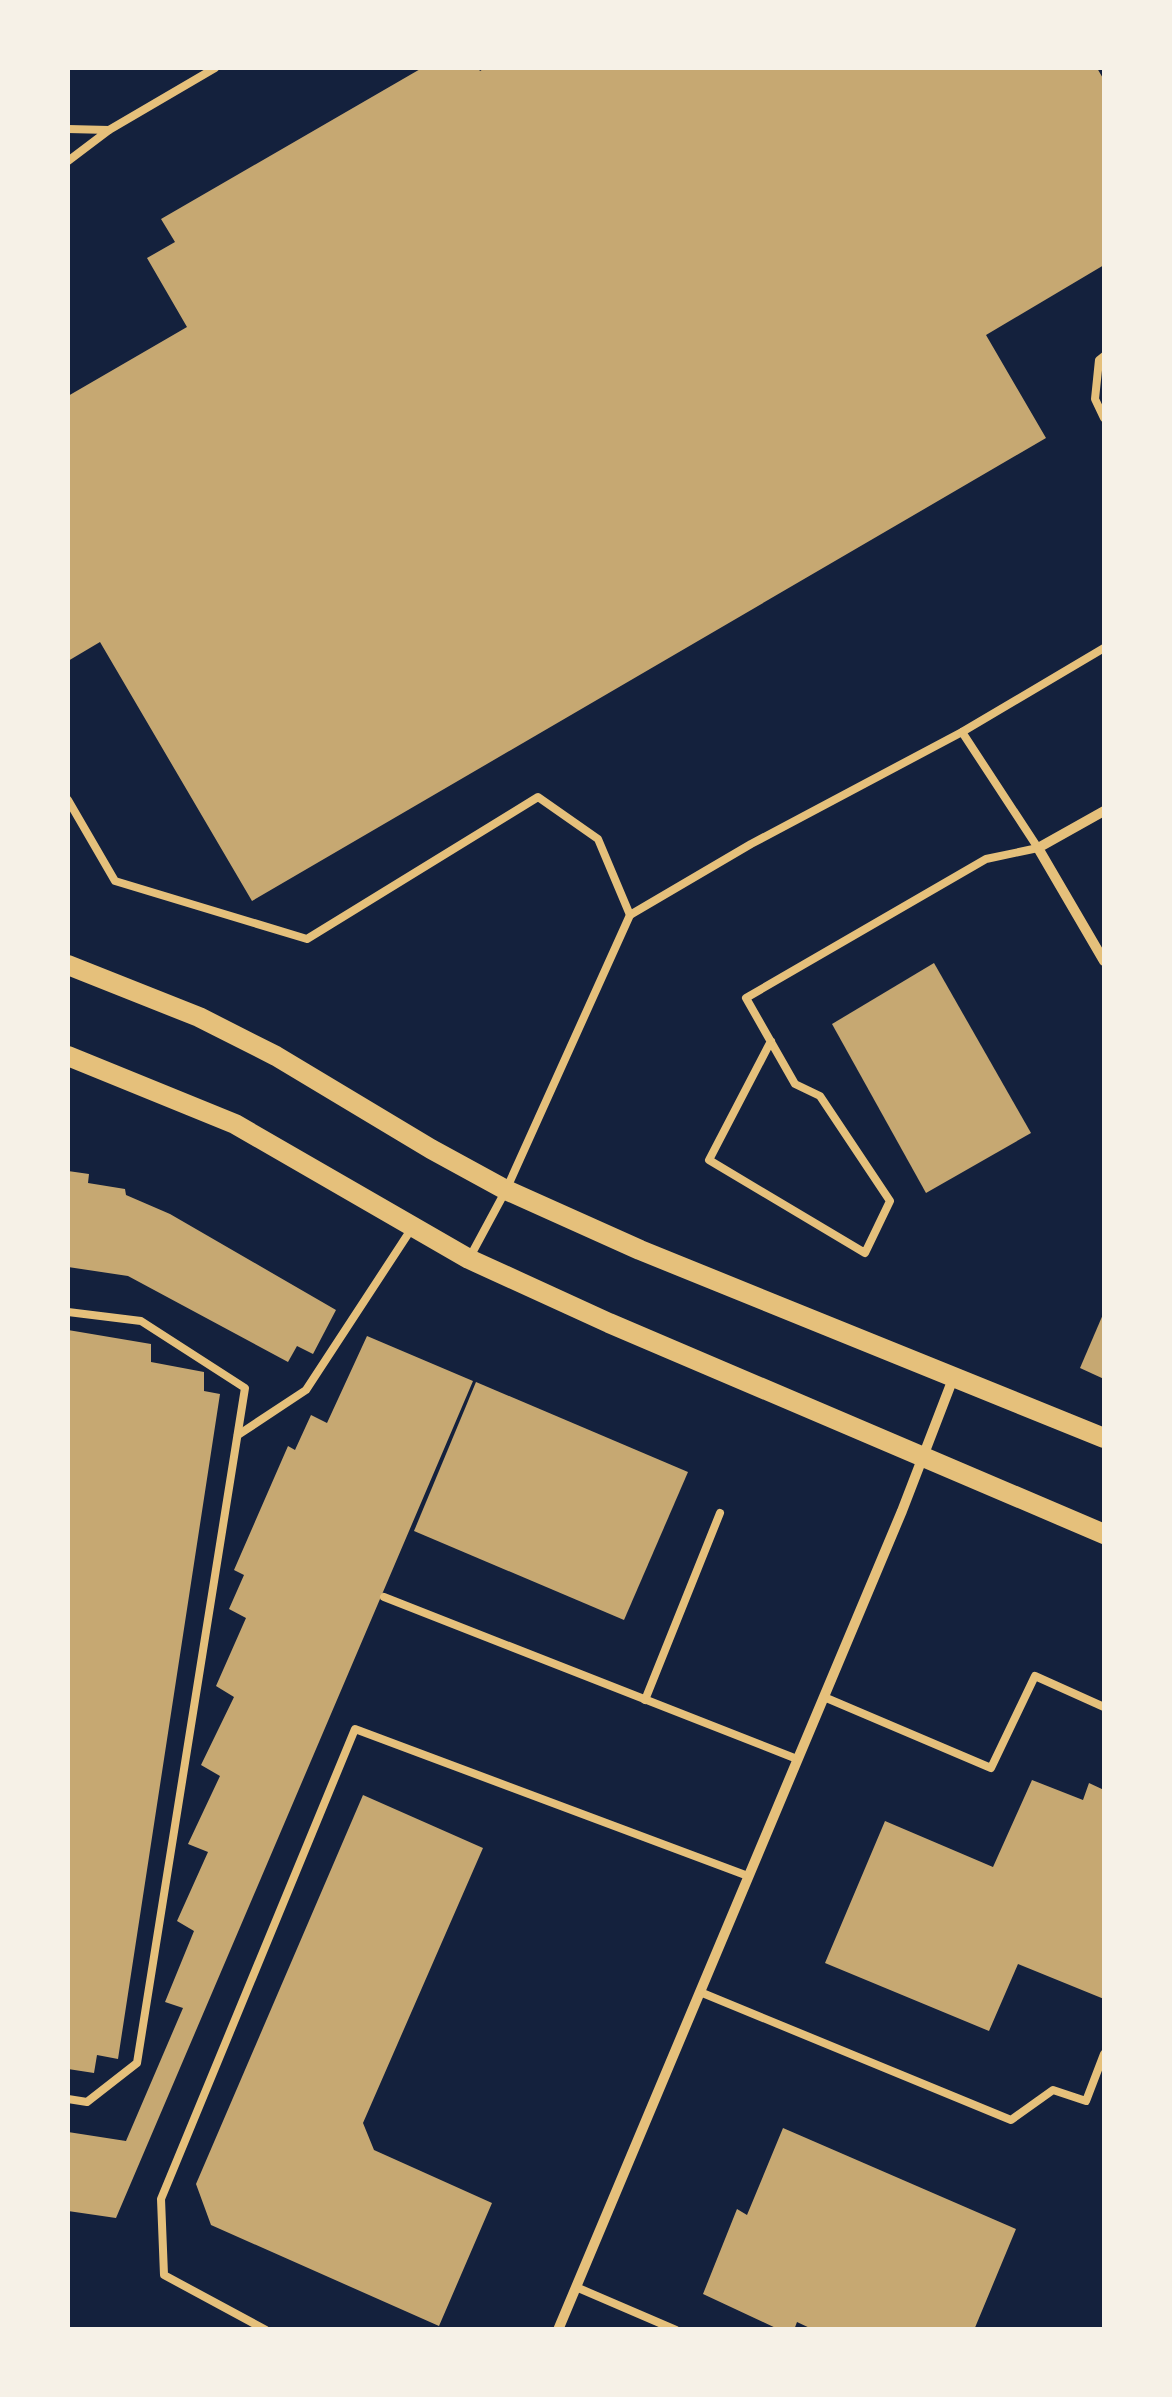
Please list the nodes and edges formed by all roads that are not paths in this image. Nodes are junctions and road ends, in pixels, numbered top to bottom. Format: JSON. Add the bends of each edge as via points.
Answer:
{"nodes":[{"id":1,"x":214,"y":68,"type":"edge"},
{"id":2,"x":68,"y":128,"type":"edge"},
{"id":3,"x":109,"y":130,"type":"junction"},
{"id":4,"x":68,"y":160,"type":"edge"},
{"id":5,"x":1104,"y":356,"type":"edge"},
{"id":6,"x":1104,"y":418,"type":"edge"},
{"id":7,"x":1104,"y":648,"type":"edge"},
{"id":8,"x":962,"y":732,"type":"junction"},
{"id":9,"x":68,"y":800,"type":"edge"},
{"id":10,"x":1104,"y":811,"type":"edge"},
{"id":11,"x":1038,"y":848,"type":"junction"},
{"id":12,"x":630,"y":916,"type":"junction"},
{"id":13,"x":1104,"y":961,"type":"edge"},
{"id":14,"x":68,"y":965,"type":"edge"},
{"id":15,"x":771,"y":1041,"type":"junction"},
{"id":16,"x":68,"y":1056,"type":"edge"},
{"id":17,"x":506,"y":1190,"type":"junction"},
{"id":18,"x":412,"y":1228,"type":"junction"},
{"id":19,"x":469,"y":1259,"type":"junction"},
{"id":20,"x":68,"y":1312,"type":"edge"},
{"id":21,"x":954,"y":1375,"type":"junction"},
{"id":22,"x":238,"y":1435,"type":"junction"},
{"id":23,"x":1104,"y":1438,"type":"edge"},
{"id":24,"x":924,"y":1458,"type":"junction"},
{"id":25,"x":720,"y":1513,"type":"dead end"},
{"id":26,"x":1104,"y":1534,"type":"edge"},
{"id":27,"x":384,"y":1597,"type":"dead end"},
{"id":28,"x":824,"y":1697,"type":"junction"},
{"id":29,"x":645,"y":1700,"type":"junction"},
{"id":30,"x":1104,"y":1706,"type":"edge"},
{"id":31,"x":797,"y":1759,"type":"junction"},
{"id":32,"x":748,"y":1876,"type":"junction"},
{"id":33,"x":700,"y":1992,"type":"junction"},
{"id":34,"x":1104,"y":2054,"type":"edge"},
{"id":35,"x":68,"y":2099,"type":"edge"},
{"id":36,"x":576,"y":2286,"type":"junction"},
{"id":37,"x":266,"y":2330,"type":"edge"},
{"id":38,"x":558,"y":2330,"type":"edge"},
{"id":39,"x":676,"y":2330,"type":"edge"}],
"edges":[{"from":1,"to":3,"type":"lane"},
{"from":2,"to":3,"type":"lane"},
{"from":3,"to":4,"type":"lane"},
{"from":5,"to":6,"type":"lane","via":[[1094,399]]},
{"from":7,"to":8,"type":"lane"},
{"from":8,"to":11,"type":"lane"},
{"from":8,"to":12,"type":"lane"},
{"from":9,"to":12,"type":"lane","via":[[115,881],[307,939],[538,798],[598,839]]},
{"from":10,"to":11,"type":"street"},
{"from":11,"to":13,"type":"street"},
{"from":11,"to":15,"type":"lane","via":[[986,859],[746,998]]},
{"from":12,"to":17,"type":"lane"},
{"from":14,"to":17,"type":"main road","via":[[276,1056]]},
{"from":15,"to":15,"type":"lane","via":[[795,1084],[820,1096],[890,1201],[864,1253],[708,1160]]},
{"from":16,"to":18,"type":"main road","via":[[235,1124]]},
{"from":17,"to":19,"type":"lane"},
{"from":17,"to":21,"type":"main road"},
{"from":18,"to":19,"type":"main road"},
{"from":18,"to":22,"type":"lane","via":[[306,1390]]},
{"from":19,"to":24,"type":"main road"},
{"from":20,"to":22,"type":"lane","via":[[141,1321],[245,1388]]},
{"from":21,"to":23,"type":"main road"},
{"from":21,"to":24,"type":"street"},
{"from":22,"to":35,"type":"lane","via":[[137,2063],[86,2102]]},
{"from":24,"to":26,"type":"main road"},
{"from":24,"to":28,"type":"street"},
{"from":25,"to":29,"type":"lane"},
{"from":27,"to":29,"type":"lane"},
{"from":28,"to":30,"type":"lane","via":[[990,1768],[1035,1676]]},
{"from":28,"to":31,"type":"street"},
{"from":29,"to":31,"type":"lane"},
{"from":31,"to":32,"type":"street"},
{"from":32,"to":33,"type":"street"},
{"from":32,"to":37,"type":"lane","via":[[356,1729],[161,2199],[164,2275]]},
{"from":33,"to":34,"type":"lane","via":[[1011,2120],[1052,2090],[1086,2101]]},
{"from":33,"to":36,"type":"street"},
{"from":36,"to":38,"type":"street"},
{"from":36,"to":39,"type":"lane"}]}
